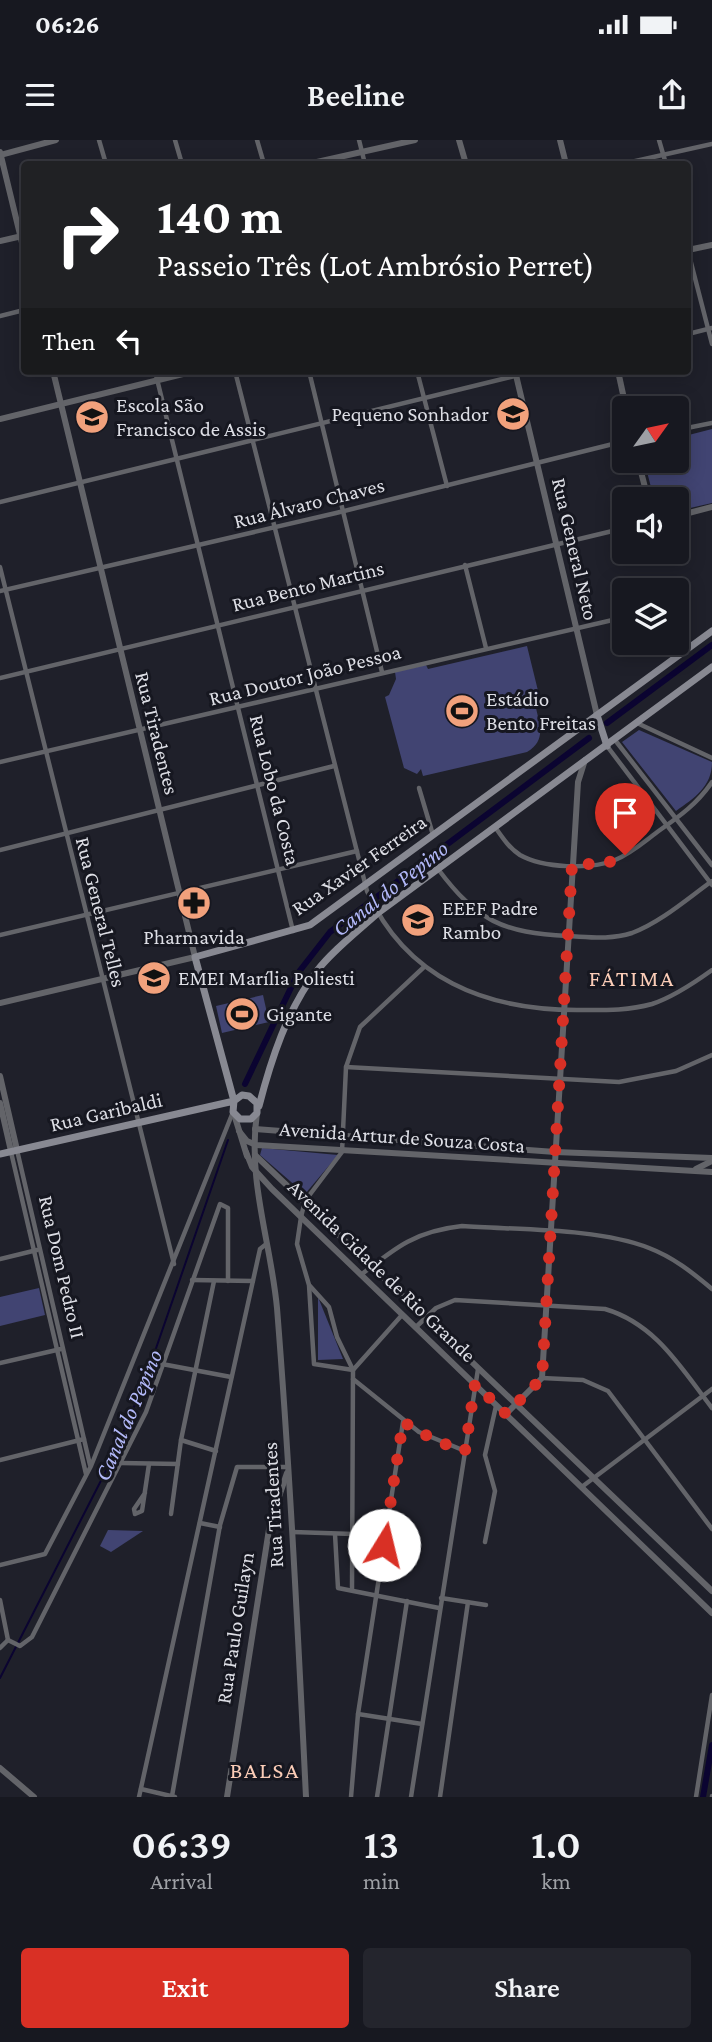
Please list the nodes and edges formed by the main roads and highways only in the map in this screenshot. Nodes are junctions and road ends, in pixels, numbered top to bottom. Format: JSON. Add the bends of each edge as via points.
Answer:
{"nodes":[{"id":1,"x":712,"y":631,"type":"edge"},
{"id":2,"x":712,"y":667,"type":"edge"},
{"id":3,"x":597,"y":715,"type":"junction"},
{"id":4,"x":604,"y":734,"type":"junction"},
{"id":5,"x":615,"y":740,"type":"junction"},
{"id":6,"x":607,"y":746,"type":"junction"},
{"id":7,"x":195,"y":957,"type":"joint"},
{"id":8,"x":234,"y":1108,"type":"junction"},
{"id":9,"x":257,"y":1111,"type":"junction"},
{"id":10,"x":0,"y":1154,"type":"edge"}],
"edges":[{"from":1,"to":3,"type":"main road","name":"Rua Xavier Ferreira"},
{"from":2,"to":5,"type":"main road"},
{"from":3,"to":4,"type":"main road","name":"Rua General Neto"},
{"from":3,"to":7,"type":"main road","name":"Rua Xavier Ferreira","via":[[367,888],[310,925]]},
{"from":4,"to":5,"type":"main road"},
{"from":4,"to":6,"type":"main road","name":"Rua General Neto"},
{"from":5,"to":6,"type":"main road"},
{"from":6,"to":9,"type":"main road","via":[[379,913],[318,970],[287,1022]]},
{"from":7,"to":8,"type":"main road","name":"Rua Tiradentes"},
{"from":8,"to":9,"type":"main road","via":[[244,1120]]},
{"from":8,"to":9,"type":"main road","via":[[242,1095],[257,1103]]},
{"from":8,"to":10,"type":"main road","name":"Rua Garibaldi","via":[[220,1104]]}]}
